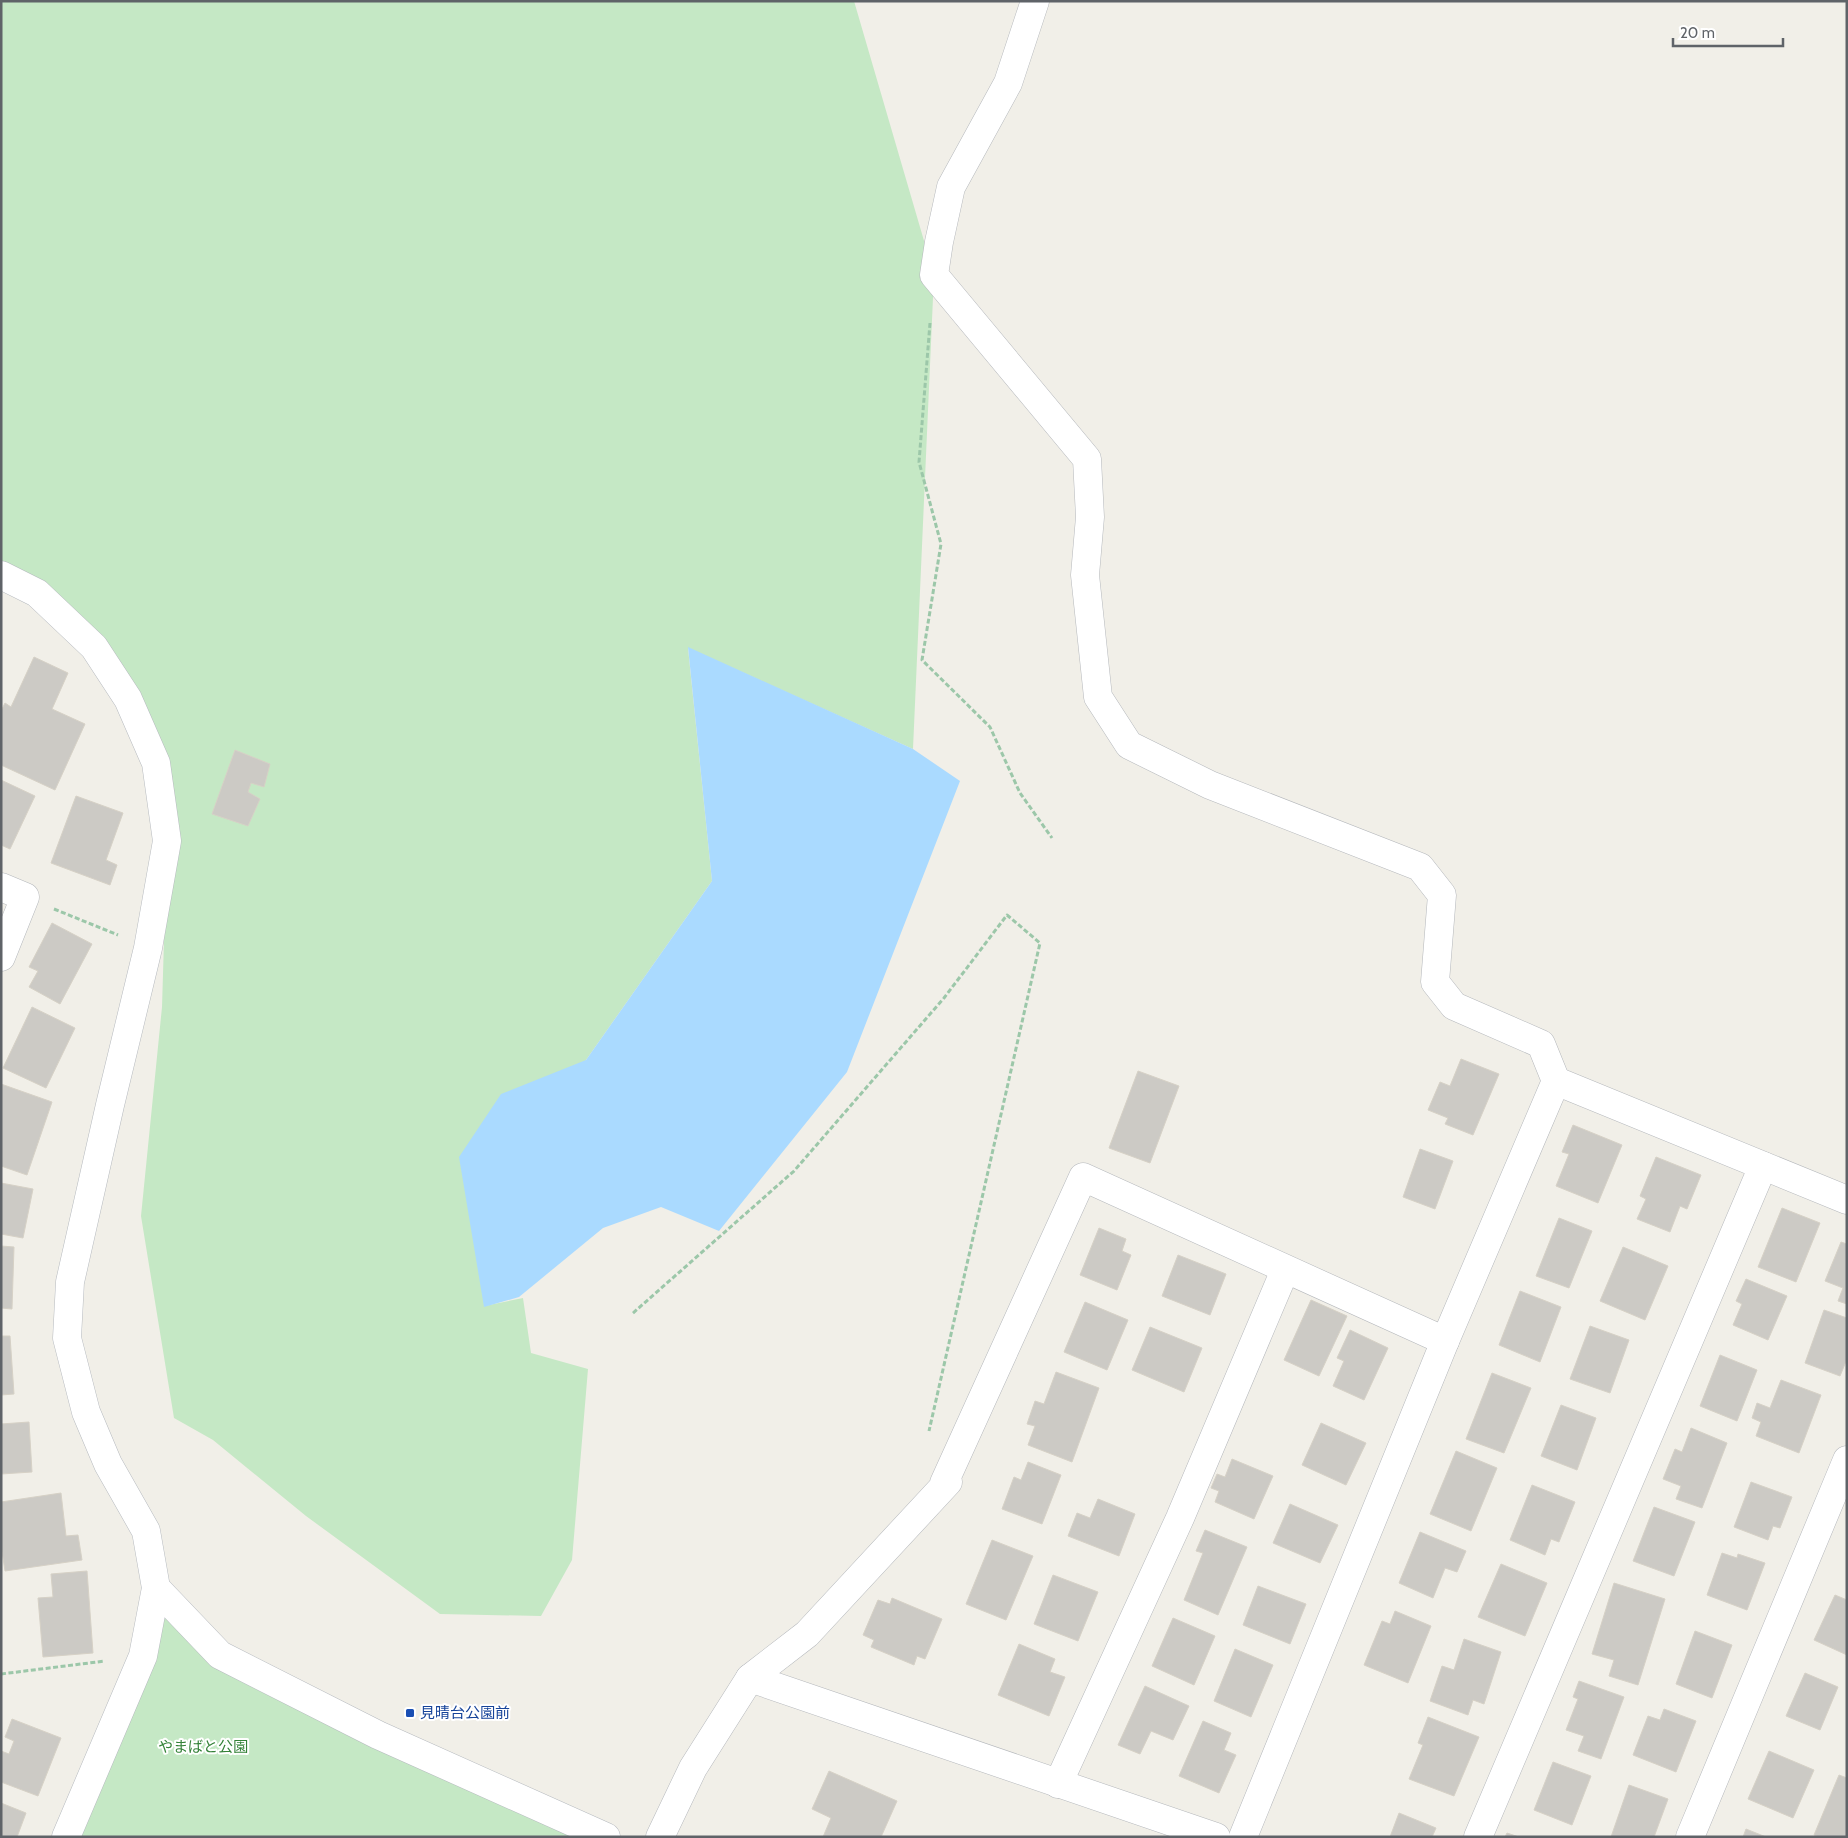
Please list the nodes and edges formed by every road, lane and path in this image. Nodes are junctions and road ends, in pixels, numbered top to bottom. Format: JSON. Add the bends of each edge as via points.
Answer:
{"nodes":[{"id":1,"x":1035,"y":1,"type":"edge"},
{"id":2,"x":934,"y":274,"type":"junction"},
{"id":3,"x":1,"y":575,"type":"edge"},
{"id":4,"x":1052,"y":838,"type":"dead end"},
{"id":5,"x":13,"y":892,"type":"edge"},
{"id":6,"x":148,"y":948,"type":"junction"},
{"id":7,"x":1,"y":957,"type":"edge"},
{"id":8,"x":1556,"y":1081,"type":"junction"},
{"id":9,"x":1763,"y":1166,"type":"junction"},
{"id":10,"x":1847,"y":1200,"type":"edge"},
{"id":11,"x":1285,"y":1270,"type":"junction"},
{"id":12,"x":633,"y":1313,"type":"dead end"},
{"id":13,"x":1445,"y":1341,"type":"junction"},
{"id":14,"x":928,"y":1436,"type":"dead end"},
{"id":15,"x":1847,"y":1460,"type":"edge"},
{"id":16,"x":156,"y":1588,"type":"junction"},
{"id":17,"x":143,"y":1656,"type":"junction"},
{"id":18,"x":1,"y":1674,"type":"edge"},
{"id":19,"x":750,"y":1678,"type":"junction"},
{"id":20,"x":1058,"y":1784,"type":"junction"},
{"id":21,"x":66,"y":1837,"type":"edge"},
{"id":22,"x":606,"y":1837,"type":"edge"},
{"id":23,"x":660,"y":1837,"type":"edge"},
{"id":24,"x":1216,"y":1837,"type":"edge"},
{"id":25,"x":1243,"y":1837,"type":"edge"},
{"id":26,"x":1478,"y":1837,"type":"edge"},
{"id":27,"x":1690,"y":1837,"type":"edge"}],
"edges":[{"from":1,"to":2,"type":"street","via":[[1008,83],[951,187]]},
{"from":2,"to":4,"type":"path","via":[[919,462],[941,544],[922,660],[990,727],[1020,793]]},
{"from":2,"to":8,"type":"street","via":[[1087,459],[1090,517],[1086,575],[1098,697],[1129,745],[1210,785],[1420,867],[1442,895],[1435,982],[1454,1006],[1540,1044]]},
{"from":3,"to":6,"type":"street","via":[[37,593],[94,647],[128,699],[156,763],[167,841]]},
{"from":5,"to":6,"type":"path"},
{"from":5,"to":7,"type":"street"},
{"from":6,"to":16,"type":"street","via":[[70,1282],[67,1338],[86,1412],[108,1464],[146,1531]]},
{"from":8,"to":9,"type":"street"},
{"from":8,"to":13,"type":"street"},
{"from":9,"to":10,"type":"street"},
{"from":9,"to":26,"type":"street"},
{"from":11,"to":13,"type":"street"},
{"from":11,"to":19,"type":"street","via":[[1083,1176],[944,1483],[948,1482],[807,1634]]},
{"from":11,"to":20,"type":"street","via":[[1180,1518]]},
{"from":12,"to":14,"type":"path","via":[[794,1171],[944,998],[1007,915],[1040,943]]},
{"from":13,"to":25,"type":"street"},
{"from":15,"to":27,"type":"street"},
{"from":16,"to":17,"type":"street"},
{"from":16,"to":22,"type":"street","via":[[220,1654],[378,1735]]},
{"from":17,"to":18,"type":"path"},
{"from":17,"to":21,"type":"street"},
{"from":19,"to":20,"type":"street"},
{"from":19,"to":23,"type":"street","via":[[693,1768]]},
{"from":20,"to":24,"type":"street"}]}
